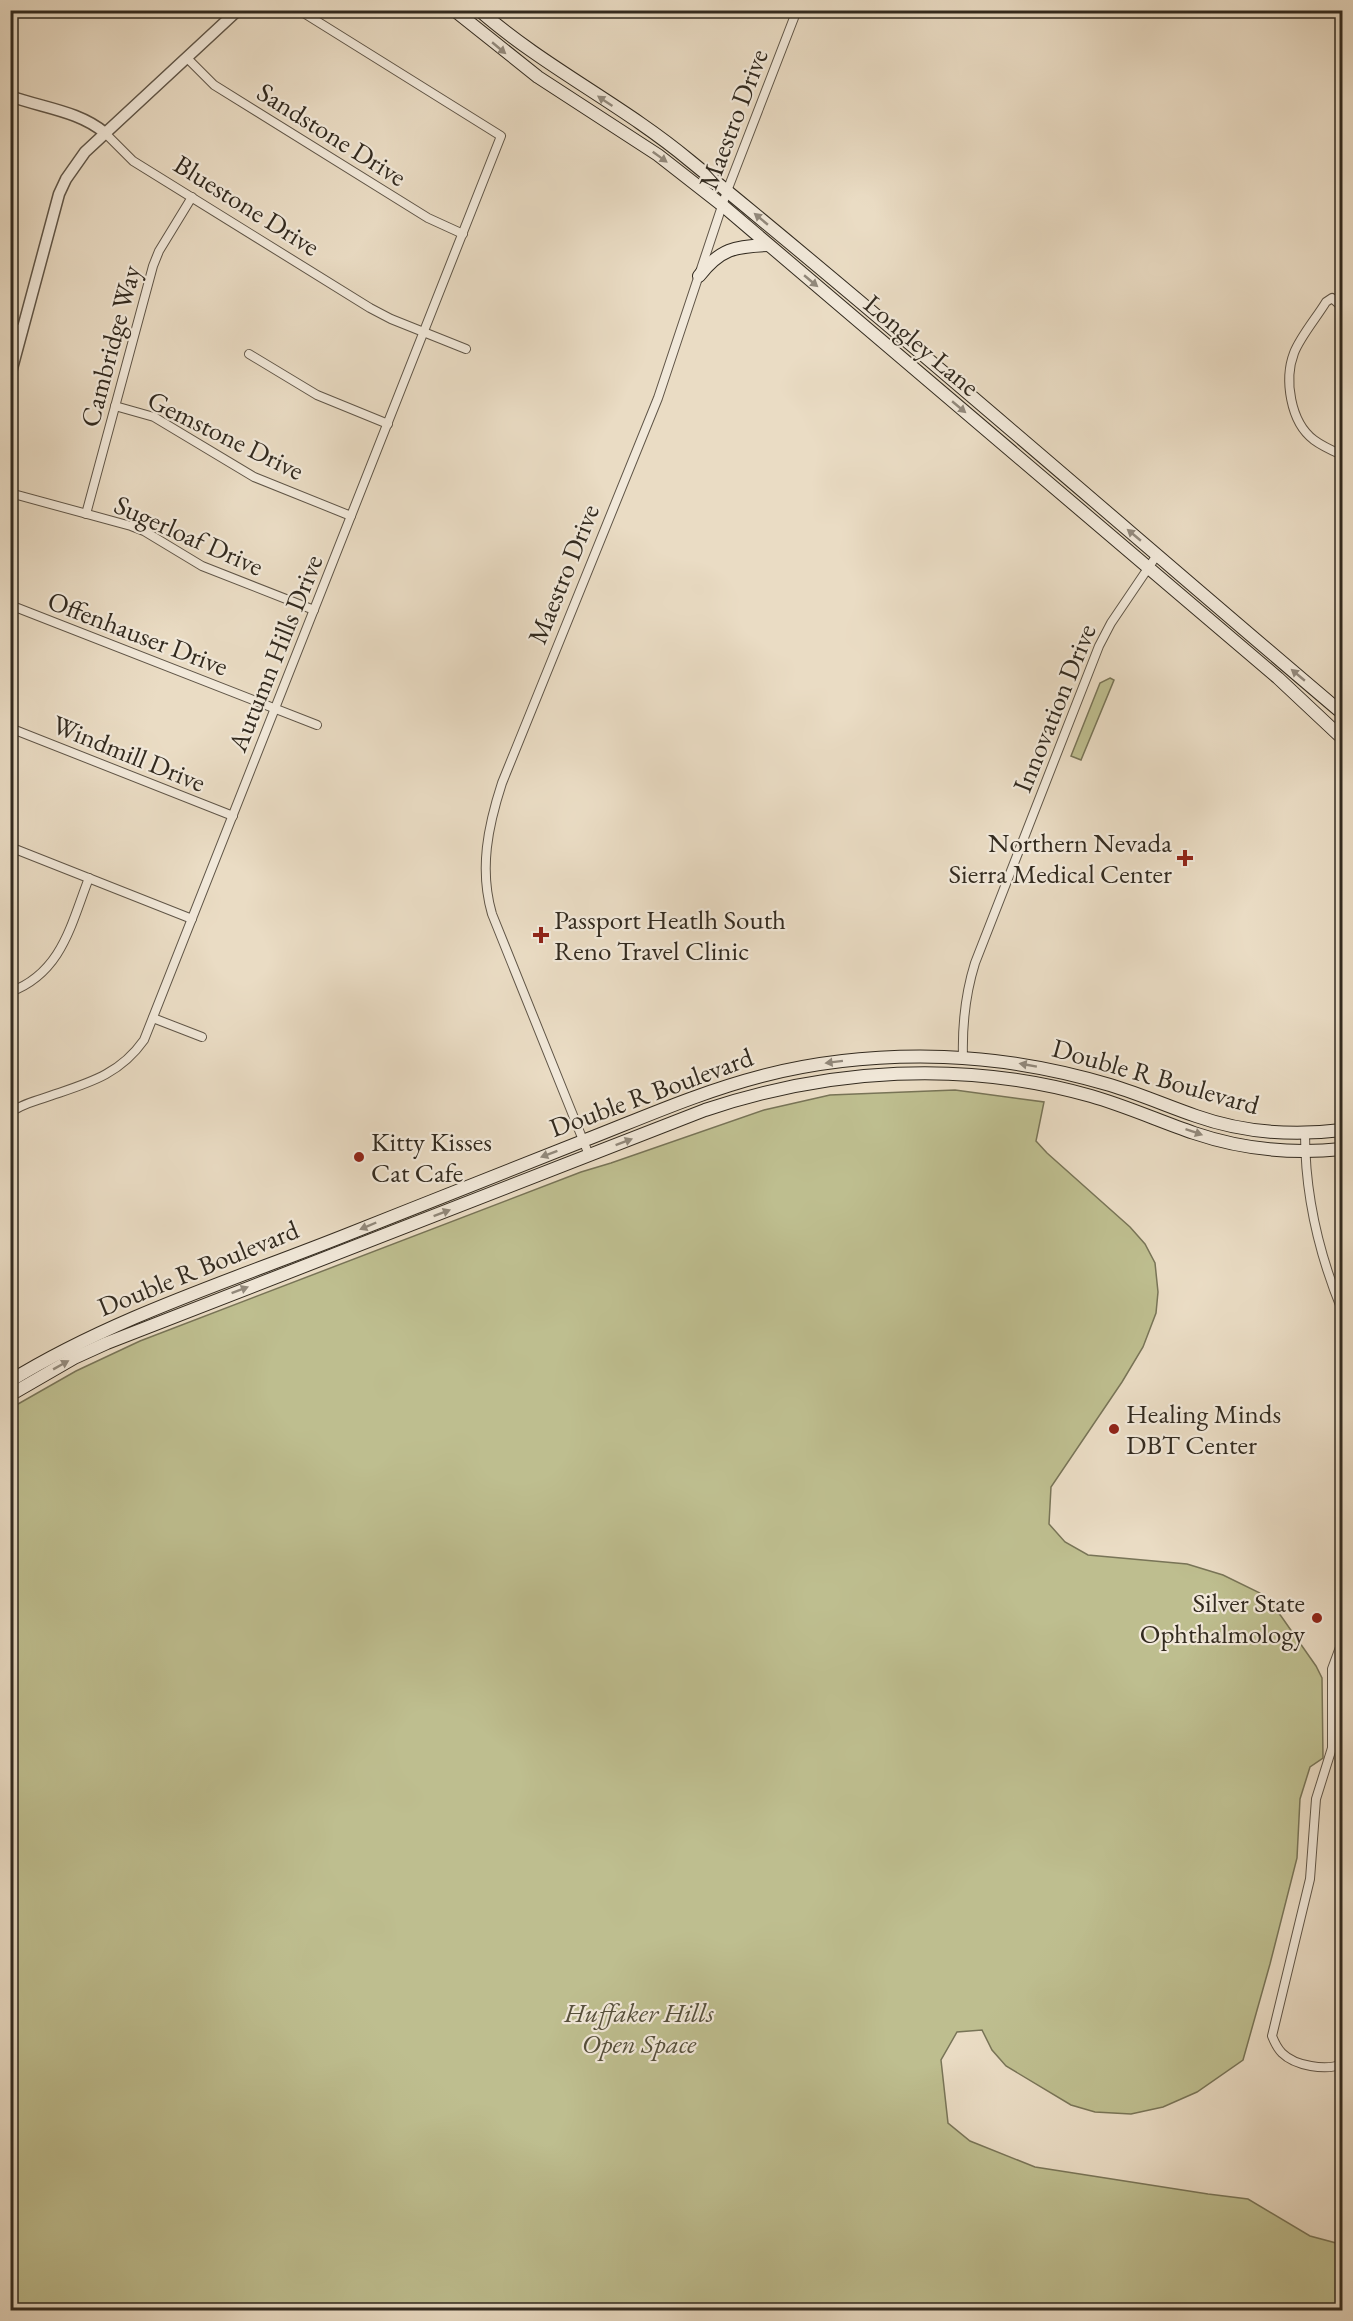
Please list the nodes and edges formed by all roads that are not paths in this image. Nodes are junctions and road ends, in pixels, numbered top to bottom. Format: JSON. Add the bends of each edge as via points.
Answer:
{"nodes":[{"id":1,"x":238,"y":10,"type":"edge"},
{"id":2,"x":299,"y":10,"type":"edge"},
{"id":3,"x":446,"y":10,"type":"edge"},
{"id":4,"x":454,"y":10,"type":"edge"},
{"id":5,"x":479,"y":10,"type":"edge"},
{"id":6,"x":797,"y":10,"type":"edge"},
{"id":7,"x":478,"y":31,"type":"junction"},
{"id":8,"x":187,"y":58,"type":"junction"},
{"id":9,"x":10,"y":96,"type":"edge"},
{"id":10,"x":105,"y":133,"type":"junction"},
{"id":11,"x":727,"y":191,"type":"junction"},
{"id":12,"x":192,"y":197,"type":"junction"},
{"id":13,"x":722,"y":205,"type":"junction"},
{"id":14,"x":463,"y":234,"type":"junction"},
{"id":15,"x":768,"y":244,"type":"junction"},
{"id":16,"x":699,"y":276,"type":"junction"},
{"id":17,"x":1342,"y":307,"type":"edge"},
{"id":18,"x":10,"y":327,"type":"edge"},
{"id":19,"x":23,"y":330,"type":"junction"},
{"id":20,"x":424,"y":333,"type":"junction"},
{"id":21,"x":466,"y":349,"type":"dead end"},
{"id":22,"x":249,"y":354,"type":"dead end"},
{"id":23,"x":10,"y":376,"type":"edge"},
{"id":24,"x":115,"y":406,"type":"junction"},
{"id":25,"x":388,"y":424,"type":"junction"},
{"id":26,"x":1342,"y":455,"type":"edge"},
{"id":27,"x":10,"y":494,"type":"edge"},
{"id":28,"x":86,"y":514,"type":"junction"},
{"id":29,"x":351,"y":516,"type":"junction"},
{"id":30,"x":1157,"y":555,"type":"junction"},
{"id":31,"x":1147,"y":568,"type":"junction"},
{"id":32,"x":10,"y":605,"type":"edge"},
{"id":33,"x":314,"y":610,"type":"junction"},
{"id":34,"x":275,"y":709,"type":"junction"},
{"id":35,"x":1342,"y":713,"type":"edge"},
{"id":36,"x":317,"y":725,"type":"dead end"},
{"id":37,"x":10,"y":728,"type":"edge"},
{"id":38,"x":1342,"y":738,"type":"edge"},
{"id":39,"x":233,"y":816,"type":"junction"},
{"id":40,"x":10,"y":847,"type":"edge"},
{"id":41,"x":89,"y":878,"type":"junction"},
{"id":42,"x":192,"y":919,"type":"junction"},
{"id":43,"x":10,"y":992,"type":"edge"},
{"id":44,"x":153,"y":1018,"type":"junction"},
{"id":45,"x":202,"y":1037,"type":"dead end"},
{"id":46,"x":963,"y":1058,"type":"junction"},
{"id":47,"x":10,"y":1113,"type":"edge"},
{"id":48,"x":1342,"y":1130,"type":"edge"},
{"id":49,"x":1305,"y":1133,"type":"junction"},
{"id":50,"x":584,"y":1141,"type":"junction"},
{"id":51,"x":1342,"y":1149,"type":"edge"},
{"id":52,"x":1305,"y":1151,"type":"junction"},
{"id":53,"x":589,"y":1155,"type":"junction"},
{"id":54,"x":1342,"y":1310,"type":"edge"},
{"id":55,"x":10,"y":1382,"type":"edge"},
{"id":56,"x":10,"y":1395,"type":"edge"},
{"id":57,"x":1342,"y":1642,"type":"edge"},
{"id":58,"x":1342,"y":2064,"type":"edge"}],
"edges":[{"from":1,"to":8,"type":"street"},
{"from":2,"to":14,"type":"street","name":"Autumn Hills Drive","via":[[501,136]]},
{"from":3,"to":7,"type":"main road"},
{"from":4,"to":7,"type":"main road","name":"Longley Lane"},
{"from":11,"to":5,"type":"main road","name":"Longley Lane","one_way":true,"via":[[683,154]]},
{"from":6,"to":11,"type":"street","name":"Maestro Drive"},
{"from":7,"to":13,"type":"main road","name":"Longley Lane","one_way":true,"via":[[538,77],[658,155]]},
{"from":8,"to":10,"type":"street"},
{"from":8,"to":14,"type":"street","name":"Sandstone Drive","via":[[214,86],[428,218]]},
{"from":9,"to":10,"type":"street","name":"Bluestone Drive","via":[[87,120]]},
{"from":10,"to":12,"type":"street","name":"Bluestone Drive","via":[[133,161]]},
{"from":10,"to":19,"type":"street","via":[[75,165],[59,194]]},
{"from":11,"to":13,"type":"street","name":"Maestro Drive"},
{"from":30,"to":11,"type":"main road","name":"Longley Lane","one_way":true},
{"from":12,"to":20,"type":"street","name":"Bluestone Drive","via":[[370,308]]},
{"from":12,"to":24,"type":"street","name":"Cambridge Way","via":[[153,266]]},
{"from":13,"to":15,"type":"main road","name":"Longley Lane"},
{"from":13,"to":16,"type":"street","name":"Maestro Drive"},
{"from":14,"to":20,"type":"street","name":"Autumn Hills Drive"},
{"from":15,"to":16,"type":"main road","via":[[726,251]]},
{"from":15,"to":31,"type":"main road","name":"Longley Lane","one_way":true},
{"from":16,"to":50,"type":"street","name":"Maestro Drive","via":[[658,398],[502,783],[487,842],[485,872],[492,914]]},
{"from":17,"to":26,"type":"street","via":[[1332,298],[1326,302],[1294,353],[1289,382],[1297,418],[1312,439]]},
{"from":18,"to":19,"type":"street"},
{"from":19,"to":23,"type":"street"},
{"from":20,"to":21,"type":"street","name":"Bluestone Drive"},
{"from":20,"to":25,"type":"street","name":"Autumn Hills Drive"},
{"from":22,"to":25,"type":"street","via":[[317,395]]},
{"from":24,"to":28,"type":"street","name":"Cambridge Way"},
{"from":24,"to":29,"type":"street","name":"Gemstone Drive","via":[[154,417],[254,477]]},
{"from":25,"to":29,"type":"street","name":"Autumn Hills Drive"},
{"from":27,"to":28,"type":"street","name":"Sugerloaf Drive"},
{"from":28,"to":33,"type":"street","name":"Sugerloaf Drive","via":[[144,531],[202,566]]},
{"from":29,"to":33,"type":"street","name":"Autumn Hills Drive"},
{"from":30,"to":31,"type":"street","name":"Innovation Drive"},
{"from":35,"to":30,"type":"main road","name":"Longley Lane","one_way":true},
{"from":31,"to":38,"type":"main road","name":"Longley Lane","via":[[1278,678]]},
{"from":31,"to":46,"type":"street","name":"Innovation Drive","via":[[1099,646],[975,963],[966,993]]},
{"from":32,"to":34,"type":"street","name":"Offenhauser Drive"},
{"from":33,"to":34,"type":"street","name":"Autumn Hills Drive"},
{"from":34,"to":36,"type":"street","name":"Offenhauser Drive"},
{"from":34,"to":39,"type":"street","name":"Autumn Hills Drive"},
{"from":37,"to":39,"type":"street","name":"Windmill Drive"},
{"from":39,"to":42,"type":"street","name":"Autumn Hills Drive"},
{"from":40,"to":41,"type":"street"},
{"from":41,"to":42,"type":"street"},
{"from":41,"to":43,"type":"street","via":[[55,960],[34,980]]},
{"from":42,"to":44,"type":"street","name":"Autumn Hills Drive"},
{"from":44,"to":45,"type":"street"},
{"from":44,"to":47,"type":"street","name":"Autumn Hills Drive","via":[[144,1040],[115,1071]]},
{"from":49,"to":46,"type":"main road","name":"Double R Boulevard","one_way":true,"via":[[1232,1126],[1070,1074]]},
{"from":46,"to":50,"type":"main road","name":"Double R Boulevard","one_way":true,"via":[[868,1059],[782,1071],[682,1101]]},
{"from":48,"to":49,"type":"main road","name":"Double R Boulevard"},
{"from":49,"to":52,"type":"street"},
{"from":50,"to":53,"type":"street","name":"Maestro Drive"},
{"from":50,"to":55,"type":"main road","name":"Double R Boulevard","one_way":true,"via":[[109,1329]]},
{"from":51,"to":52,"type":"main road","name":"Double R Boulevard"},
{"from":53,"to":52,"type":"main road","name":"Double R Boulevard","one_way":true,"via":[[760,1093],[844,1077],[926,1073],[990,1077],[1062,1088],[1212,1138]]},
{"from":52,"to":54,"type":"street","via":[[1313,1217]]},
{"from":56,"to":53,"type":"main road","name":"Double R Boulevard","one_way":true,"via":[[74,1358],[128,1334]]},
{"from":57,"to":58,"type":"street","via":[[1332,1669],[1332,1748],[1316,1799],[1310,1879],[1272,2036],[1281,2052],[1304,2064],[1323,2068]]}]}
